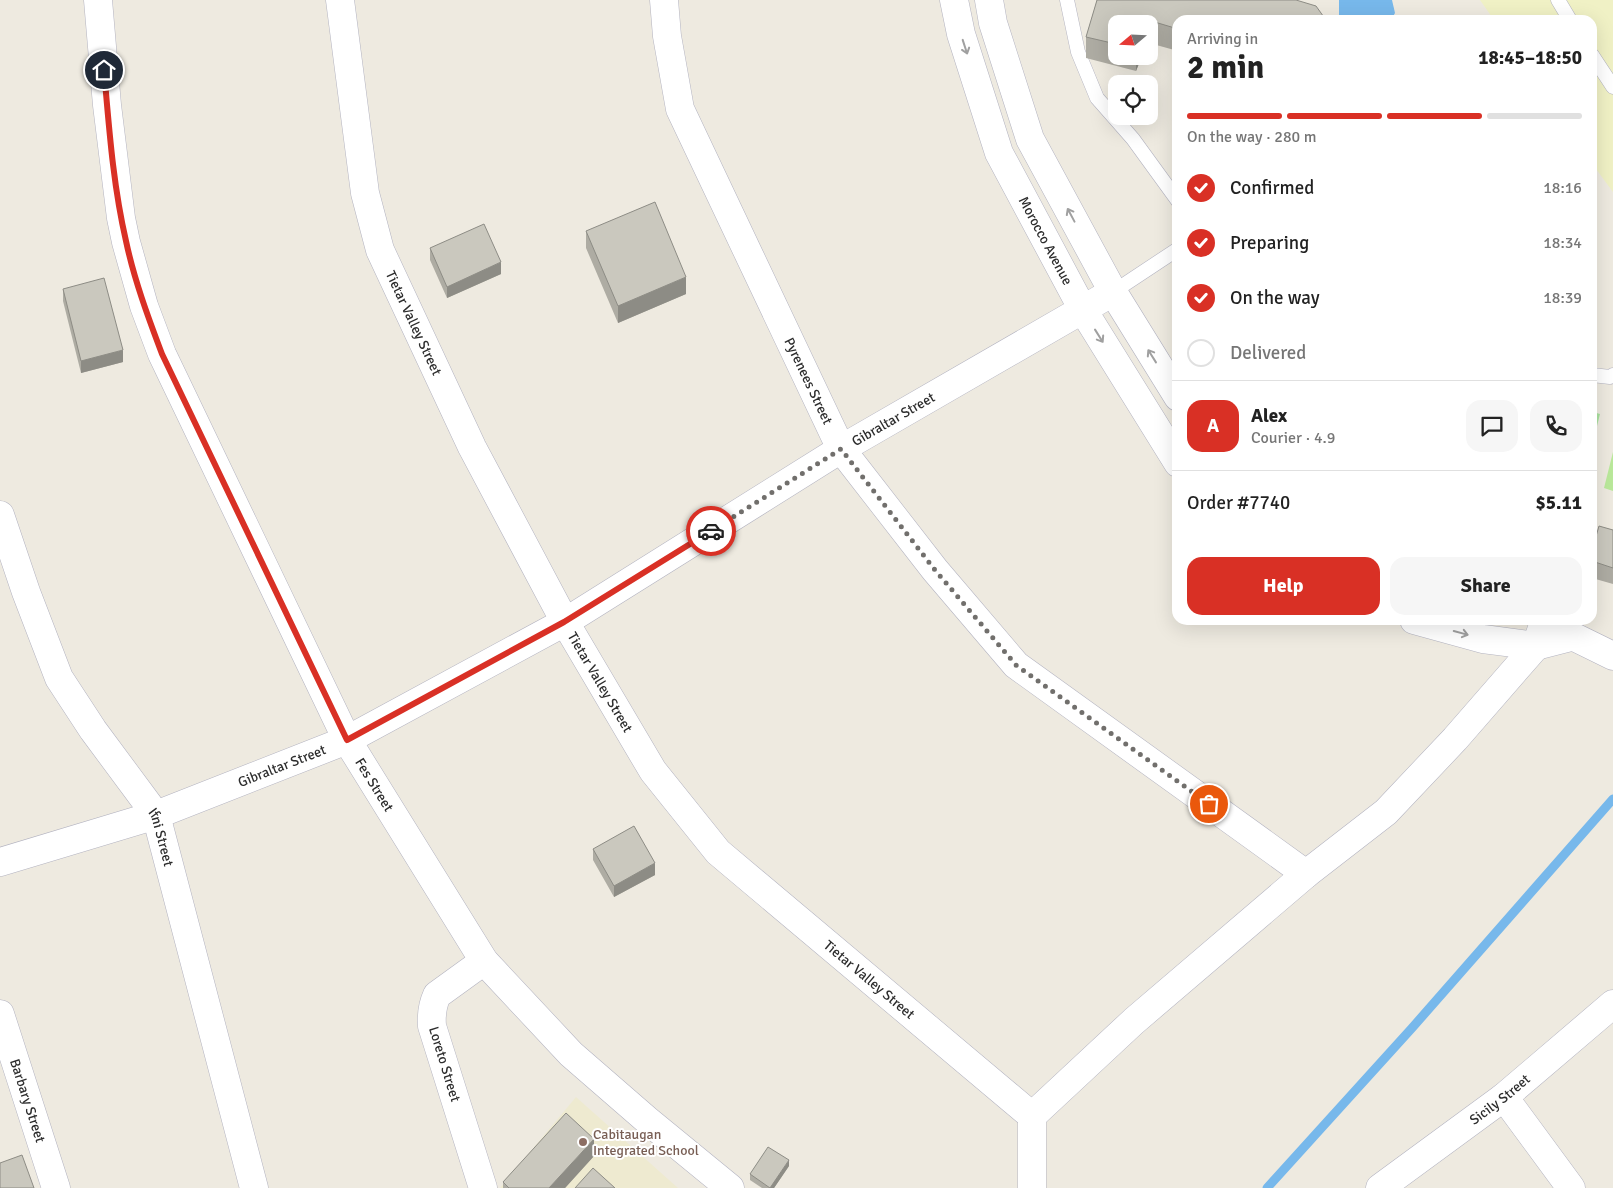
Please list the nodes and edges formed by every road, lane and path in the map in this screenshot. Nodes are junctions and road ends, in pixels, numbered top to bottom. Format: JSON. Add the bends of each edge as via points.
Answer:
{"nodes":[{"id":1,"x":98,"y":0,"type":"edge"},
{"id":2,"x":340,"y":0,"type":"edge"},
{"id":3,"x":664,"y":0,"type":"edge"},
{"id":4,"x":954,"y":0,"type":"edge"},
{"id":5,"x":989,"y":0,"type":"edge"},
{"id":6,"x":1067,"y":0,"type":"edge"},
{"id":7,"x":1558,"y":0,"type":"edge"},
{"id":8,"x":1567,"y":15,"type":"edge"},
{"id":9,"x":1597,"y":63,"type":"edge"},
{"id":10,"x":1613,"y":87,"type":"edge"},
{"id":11,"x":1172,"y":193,"type":"edge"},
{"id":12,"x":1172,"y":253,"type":"edge"},
{"id":13,"x":1113,"y":292,"type":"junction"},
{"id":14,"x":1083,"y":310,"type":"junction"},
{"id":15,"x":1613,"y":375,"type":"edge"},
{"id":16,"x":1597,"y":376,"type":"edge"},
{"id":17,"x":1172,"y":387,"type":"edge"},
{"id":18,"x":841,"y":449,"type":"junction"},
{"id":19,"x":1172,"y":454,"type":"edge"},
{"id":20,"x":0,"y":514,"type":"edge"},
{"id":21,"x":564,"y":622,"type":"junction"},
{"id":22,"x":1432,"y":625,"type":"edge"},
{"id":23,"x":1539,"y":629,"type":"edge"},
{"id":24,"x":1613,"y":656,"type":"edge"},
{"id":25,"x":347,"y":740,"type":"junction"},
{"id":26,"x":156,"y":815,"type":"junction"},
{"id":27,"x":0,"y":862,"type":"edge"},
{"id":28,"x":1306,"y":874,"type":"junction"},
{"id":29,"x":484,"y":961,"type":"junction"},
{"id":30,"x":1613,"y":1004,"type":"edge"},
{"id":31,"x":0,"y":1014,"type":"edge"},
{"id":32,"x":1504,"y":1097,"type":"junction"},
{"id":33,"x":1032,"y":1116,"type":"junction"},
{"id":34,"x":56,"y":1188,"type":"edge"},
{"id":35,"x":254,"y":1188,"type":"edge"},
{"id":36,"x":483,"y":1188,"type":"edge"},
{"id":37,"x":730,"y":1188,"type":"edge"},
{"id":38,"x":1032,"y":1188,"type":"edge"},
{"id":39,"x":1380,"y":1188,"type":"edge"},
{"id":40,"x":1571,"y":1188,"type":"edge"}],
"edges":[{"from":1,"to":25,"type":"street","name":"Fes Street","via":[[121,218],[144,306],[162,354]]},
{"from":2,"to":21,"type":"street","name":"Tietar Valley Street","via":[[366,193],[380,250],[472,447]]},
{"from":3,"to":18,"type":"street","name":"Pyrenees Street","via":[[680,109]]},
{"from":4,"to":14,"type":"street","name":"Morocco Avenue","one_way":true,"via":[[961,34],[999,153]]},
{"from":13,"to":5,"type":"street","one_way":true,"via":[[1030,139],[993,23]]},
{"from":6,"to":11,"type":"lane","via":[[1078,52],[1097,98],[1133,139]]},
{"from":7,"to":8,"type":"lane"},
{"from":9,"to":10,"type":"lane"},
{"from":12,"to":13,"type":"lane"},
{"from":13,"to":14,"type":"street","name":"Gibraltar Street"},
{"from":17,"to":13,"type":"street","one_way":true},
{"from":14,"to":18,"type":"street","name":"Gibraltar Street"},
{"from":14,"to":19,"type":"street","name":"Morocco Avenue","one_way":true},
{"from":15,"to":16,"type":"lane"},
{"from":18,"to":21,"type":"street","name":"Gibraltar Street"},
{"from":18,"to":28,"type":"street","name":"Pyrenees Street","via":[[935,570],[1016,665]]},
{"from":20,"to":26,"type":"street","name":"Ifni Street","via":[[59,678]]},
{"from":21,"to":25,"type":"street","name":"Gibraltar Street"},
{"from":21,"to":33,"type":"street","name":"Tietar Valley Street","via":[[653,772],[718,852]]},
{"from":22,"to":23,"type":"street","one_way":true,"via":[[1483,639]]},
{"from":23,"to":24,"type":"street","via":[[1571,637]]},
{"from":23,"to":28,"type":"street","via":[[1455,739],[1386,812]]},
{"from":25,"to":26,"type":"street","name":"Gibraltar Street"},
{"from":25,"to":29,"type":"street","name":"Fes Street"},
{"from":26,"to":27,"type":"street","name":"Gibraltar Street"},
{"from":26,"to":35,"type":"street","name":"Ifni Street"},
{"from":28,"to":33,"type":"street","via":[[1134,1021]]},
{"from":29,"to":36,"type":"street","name":"Loreto Street","via":[[437,995],[431,1014]]},
{"from":29,"to":37,"type":"street","name":"Fes Street","via":[[571,1054]]},
{"from":30,"to":32,"type":"street","name":"Sicily Street"},
{"from":31,"to":34,"type":"street","name":"Barbary Street"},
{"from":32,"to":39,"type":"street","name":"Sicily Street"},
{"from":32,"to":40,"type":"street"},
{"from":33,"to":38,"type":"street"}]}
